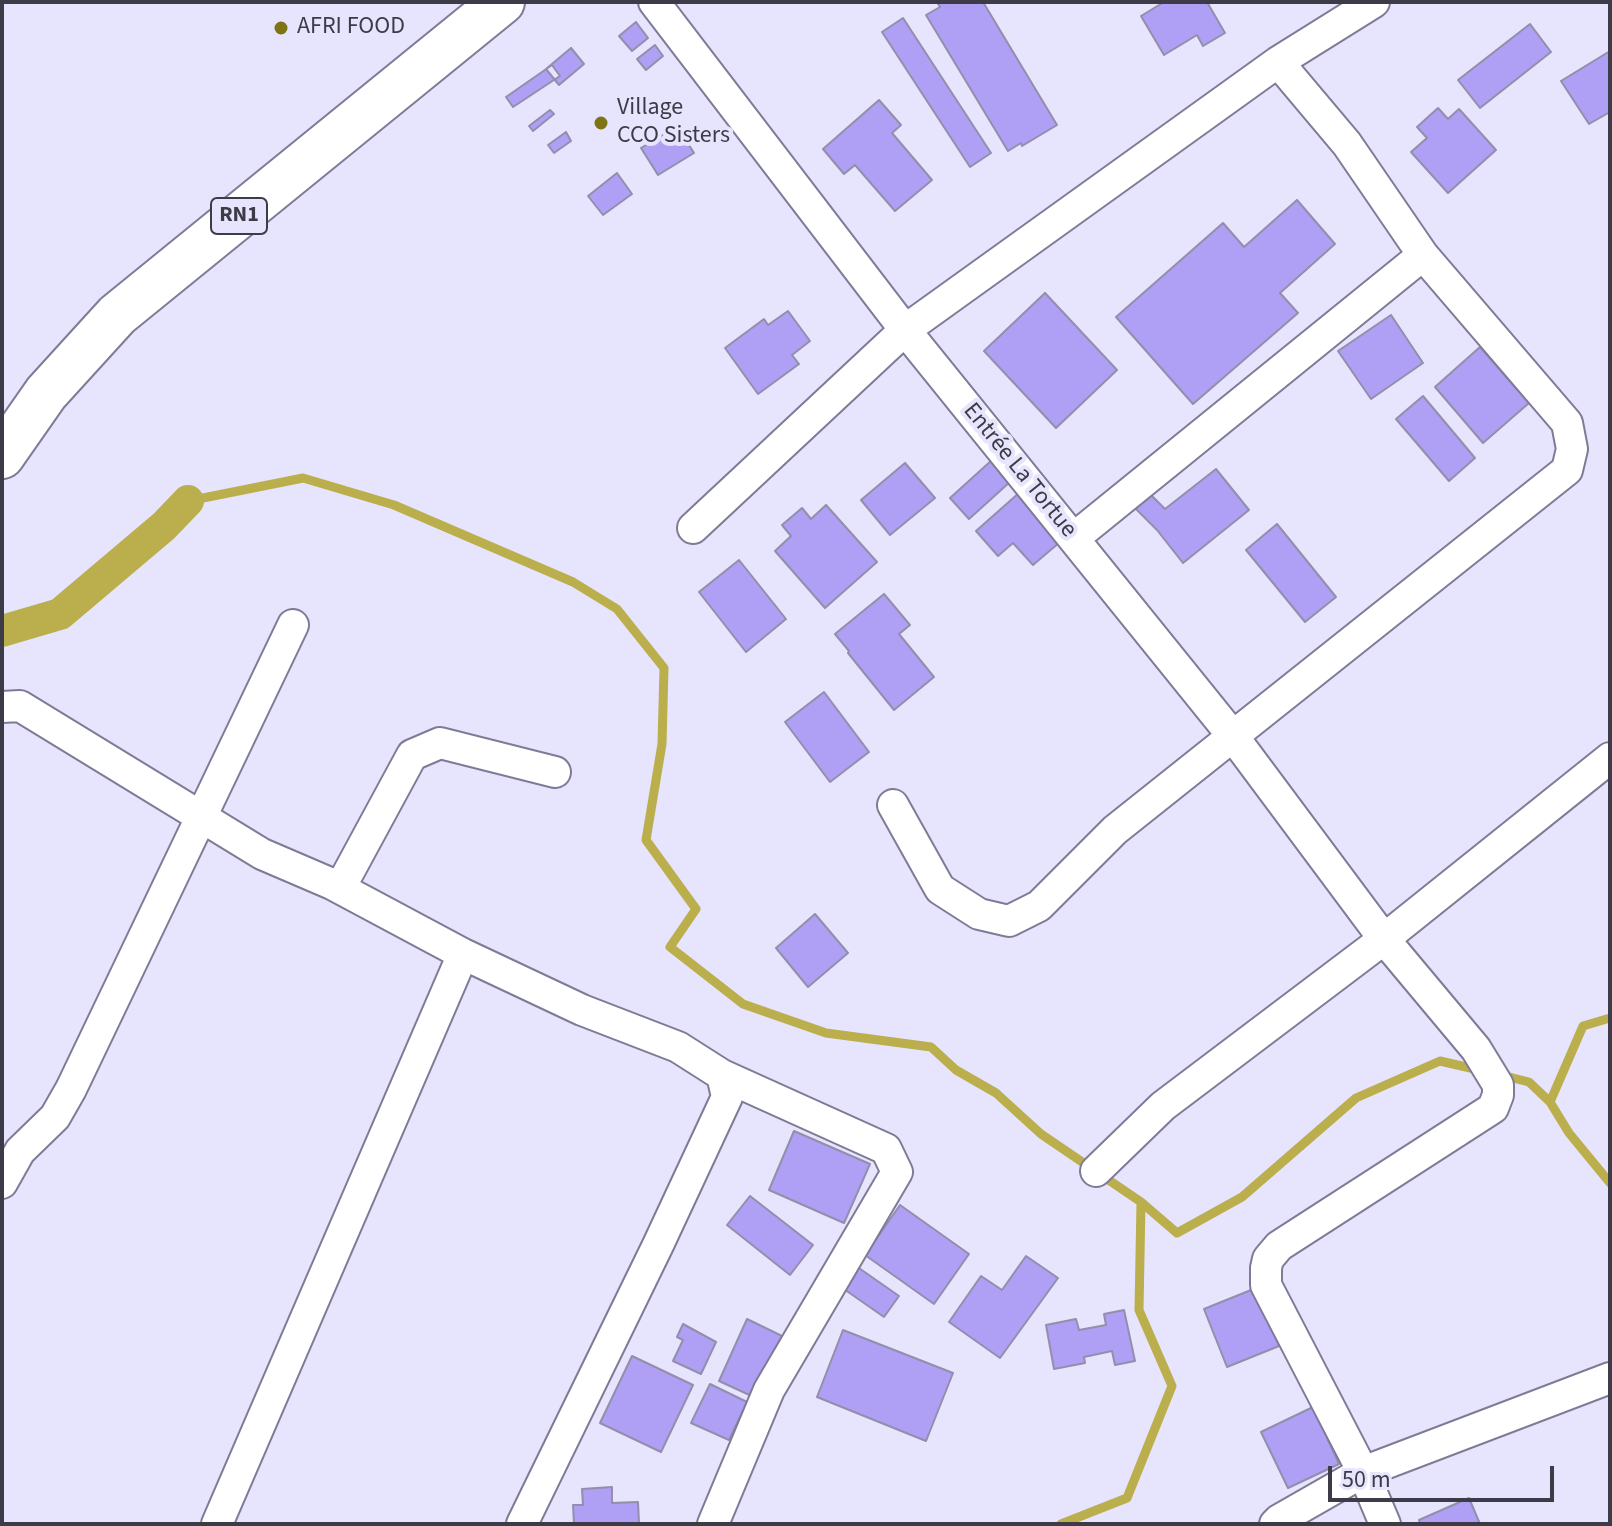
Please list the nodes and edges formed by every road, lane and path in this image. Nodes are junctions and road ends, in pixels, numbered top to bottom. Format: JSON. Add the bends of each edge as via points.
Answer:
{"nodes":[{"id":1,"x":502,"y":2,"type":"edge"},
{"id":2,"x":654,"y":2,"type":"edge"},
{"id":3,"x":1374,"y":2,"type":"edge"},
{"id":4,"x":1278,"y":62,"type":"junction"},
{"id":5,"x":1423,"y":255,"type":"junction"},
{"id":6,"x":905,"y":330,"type":"junction"},
{"id":7,"x":2,"y":456,"type":"edge"},
{"id":8,"x":693,"y":528,"type":"dead end"},
{"id":9,"x":1074,"y":538,"type":"junction"},
{"id":10,"x":293,"y":625,"type":"dead end"},
{"id":11,"x":2,"y":707,"type":"edge"},
{"id":12,"x":1232,"y":735,"type":"junction"},
{"id":13,"x":1610,"y":758,"type":"edge"},
{"id":14,"x":555,"y":772,"type":"dead end"},
{"id":15,"x":893,"y":805,"type":"dead end"},
{"id":16,"x":202,"y":816,"type":"junction"},
{"id":17,"x":340,"y":888,"type":"junction"},
{"id":18,"x":1384,"y":939,"type":"junction"},
{"id":19,"x":463,"y":954,"type":"junction"},
{"id":20,"x":722,"y":1075,"type":"junction"},
{"id":21,"x":1096,"y":1171,"type":"dead end"},
{"id":22,"x":2,"y":1183,"type":"edge"},
{"id":23,"x":1610,"y":1378,"type":"edge"},
{"id":24,"x":1363,"y":1472,"type":"junction"},
{"id":25,"x":217,"y":1524,"type":"edge"},
{"id":26,"x":522,"y":1524,"type":"edge"},
{"id":27,"x":713,"y":1524,"type":"edge"},
{"id":28,"x":1275,"y":1524,"type":"edge"},
{"id":29,"x":1385,"y":1524,"type":"edge"}],
"edges":[{"from":1,"to":7,"type":"highway","number":"RN1","via":[[117,315],[46,393]]},
{"from":2,"to":6,"type":"street","name":"Entrée La Tortue"},
{"from":3,"to":4,"type":"street"},
{"from":4,"to":5,"type":"street","via":[[1347,144]]},
{"from":4,"to":6,"type":"street"},
{"from":5,"to":9,"type":"street"},
{"from":5,"to":12,"type":"street","via":[[1567,423],[1572,449],[1567,470]]},
{"from":6,"to":8,"type":"street"},
{"from":6,"to":9,"type":"street","name":"Entrée La Tortue"},
{"from":9,"to":12,"type":"street","name":"Entrée La Tortue"},
{"from":10,"to":16,"type":"street"},
{"from":11,"to":16,"type":"street","via":[[20,706]]},
{"from":12,"to":15,"type":"street","via":[[1115,830],[1039,906],[1009,921],[979,914],[940,889]]},
{"from":12,"to":18,"type":"street","name":"Entrée La Tortue"},
{"from":13,"to":18,"type":"street"},
{"from":14,"to":17,"type":"street","via":[[440,743],[412,755]]},
{"from":16,"to":17,"type":"street","via":[[262,854]]},
{"from":16,"to":22,"type":"street","via":[[71,1089],[55,1117],[20,1151]]},
{"from":17,"to":19,"type":"street"},
{"from":18,"to":21,"type":"street","via":[[1163,1106]]},
{"from":18,"to":24,"type":"street","name":"Entrée La Tortue","via":[[1476,1049],[1498,1085],[1498,1095],[1493,1108],[1279,1246],[1268,1259],[1266,1285]]},
{"from":19,"to":20,"type":"street","via":[[582,1010],[678,1047]]},
{"from":19,"to":25,"type":"street"},
{"from":20,"to":26,"type":"street","via":[[727,1097]]},
{"from":20,"to":27,"type":"street","via":[[886,1149],[897,1172],[769,1390]]},
{"from":23,"to":24,"type":"street"},
{"from":24,"to":28,"type":"street"},
{"from":24,"to":29,"type":"street"}]}
